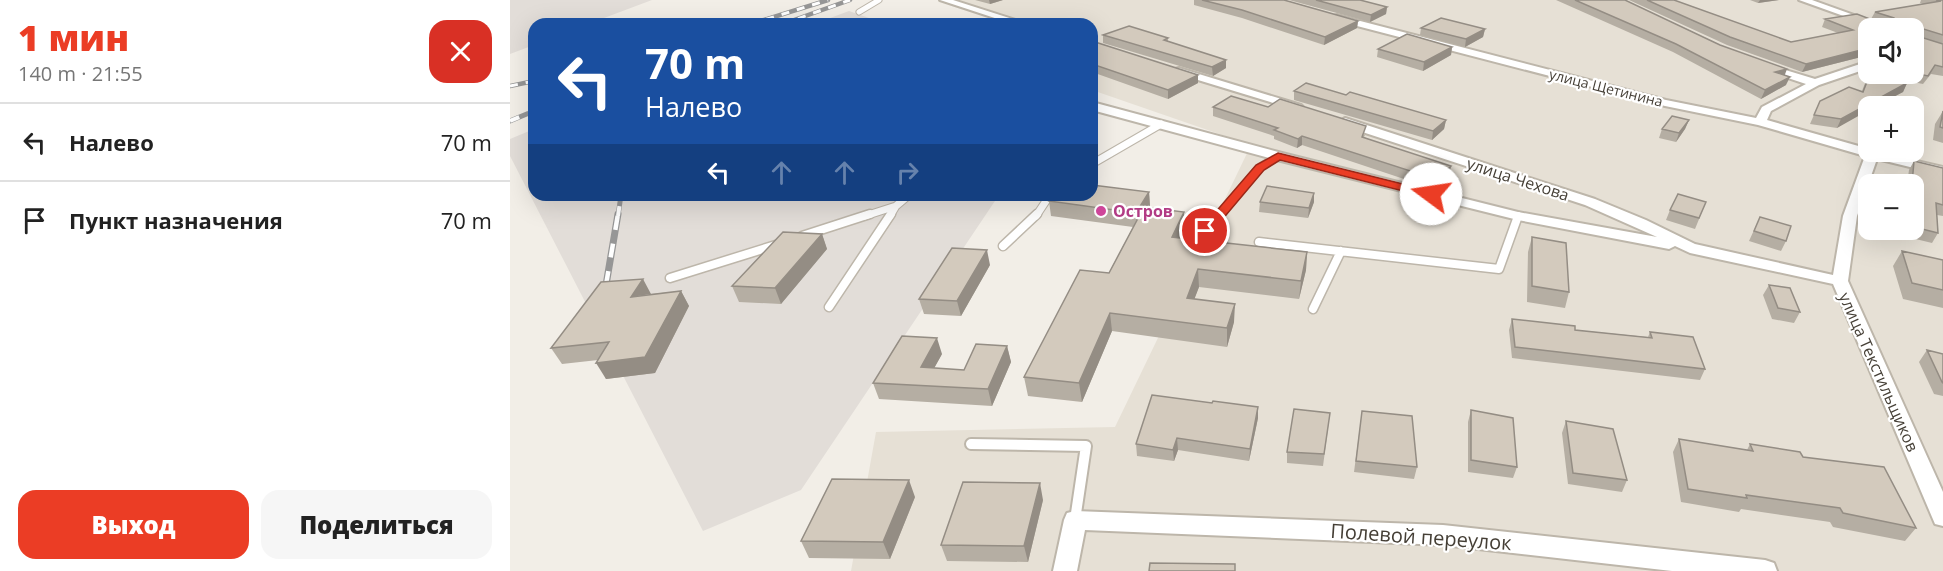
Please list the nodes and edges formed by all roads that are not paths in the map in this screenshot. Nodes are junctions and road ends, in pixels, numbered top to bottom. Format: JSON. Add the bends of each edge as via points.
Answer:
{"nodes":[{"id":1,"x":879,"y":0,"type":"edge"},
{"id":2,"x":944,"y":0,"type":"edge"},
{"id":3,"x":1803,"y":0,"type":"edge"},
{"id":4,"x":859,"y":12,"type":"dead end"},
{"id":5,"x":1329,"y":16,"type":"edge"},
{"id":6,"x":1003,"y":18,"type":"edge"},
{"id":7,"x":1858,"y":19,"type":"edge"},
{"id":8,"x":1758,"y":64,"type":"edge"},
{"id":9,"x":1858,"y":68,"type":"edge"},
{"id":10,"x":1171,"y":69,"type":"edge"},
{"id":11,"x":1815,"y":83,"type":"junction"},
{"id":12,"x":1098,"y":108,"type":"edge"},
{"id":13,"x":1306,"y":110,"type":"edge"},
{"id":14,"x":1329,"y":117,"type":"edge"},
{"id":15,"x":1760,"y":122,"type":"junction"},
{"id":16,"x":1161,"y":124,"type":"junction"},
{"id":17,"x":1858,"y":150,"type":"edge"},
{"id":18,"x":1278,"y":156,"type":"junction"},
{"id":19,"x":1098,"y":161,"type":"edge"},
{"id":20,"x":1869,"y":162,"type":"edge"},
{"id":21,"x":1905,"y":162,"type":"edge"},
{"id":22,"x":1943,"y":171,"type":"edge"},
{"id":23,"x":902,"y":201,"type":"edge"},
{"id":24,"x":1046,"y":201,"type":"edge"},
{"id":25,"x":896,"y":206,"type":"junction"},
{"id":26,"x":1518,"y":216,"type":"junction"},
{"id":27,"x":1205,"y":231,"type":"dead end"},
{"id":28,"x":1259,"y":242,"type":"dead end"},
{"id":29,"x":1003,"y":246,"type":"dead end"},
{"id":30,"x":1690,"y":248,"type":"junction"},
{"id":31,"x":1341,"y":250,"type":"junction"},
{"id":32,"x":670,"y":278,"type":"dead end"},
{"id":33,"x":1840,"y":281,"type":"junction"},
{"id":34,"x":829,"y":307,"type":"dead end"},
{"id":35,"x":1313,"y":309,"type":"dead end"},
{"id":36,"x":971,"y":444,"type":"dead end"},
{"id":37,"x":1943,"y":517,"type":"edge"},
{"id":38,"x":1075,"y":520,"type":"junction"},
{"id":39,"x":1065,"y":571,"type":"edge"},
{"id":40,"x":1766,"y":571,"type":"edge"}],
"edges":[{"from":1,"to":4,"type":"lane"},
{"from":2,"to":6,"type":"street"},
{"from":3,"to":7,"type":"street"},
{"from":5,"to":15,"type":"street","name":"улица Щетинина","via":[[1665,103]]},
{"from":8,"to":11,"type":"street"},
{"from":9,"to":11,"type":"street"},
{"from":10,"to":13,"type":"street"},
{"from":11,"to":15,"type":"street","via":[[1766,109]]},
{"from":12,"to":16,"type":"street"},
{"from":14,"to":30,"type":"street","name":"улица Чехова","via":[[1590,202]]},
{"from":15,"to":17,"type":"street","name":"улица Щетинина"},
{"from":16,"to":18,"type":"street"},
{"from":16,"to":19,"type":"lane"},
{"from":18,"to":26,"type":"street"},
{"from":18,"to":27,"type":"lane","via":[[1260,168]]},
{"from":20,"to":33,"type":"street","name":"улица Текстильщиков","via":[[1850,216]]},
{"from":21,"to":22,"type":"street","name":"улица Щетинина"},
{"from":23,"to":25,"type":"lane"},
{"from":24,"to":29,"type":"lane","via":[[1035,218]]},
{"from":25,"to":32,"type":"lane"},
{"from":25,"to":34,"type":"lane"},
{"from":26,"to":30,"type":"street"},
{"from":26,"to":31,"type":"lane","via":[[1499,269]]},
{"from":28,"to":31,"type":"lane"},
{"from":30,"to":33,"type":"street","name":"улица Чехова"},
{"from":31,"to":35,"type":"lane"},
{"from":33,"to":37,"type":"street","name":"улица Текстильщиков"},
{"from":36,"to":38,"type":"lane","via":[[1086,446]]},
{"from":38,"to":39,"type":"street"},
{"from":38,"to":40,"type":"street","name":"Полевой переулок","via":[[1443,535]]}]}
